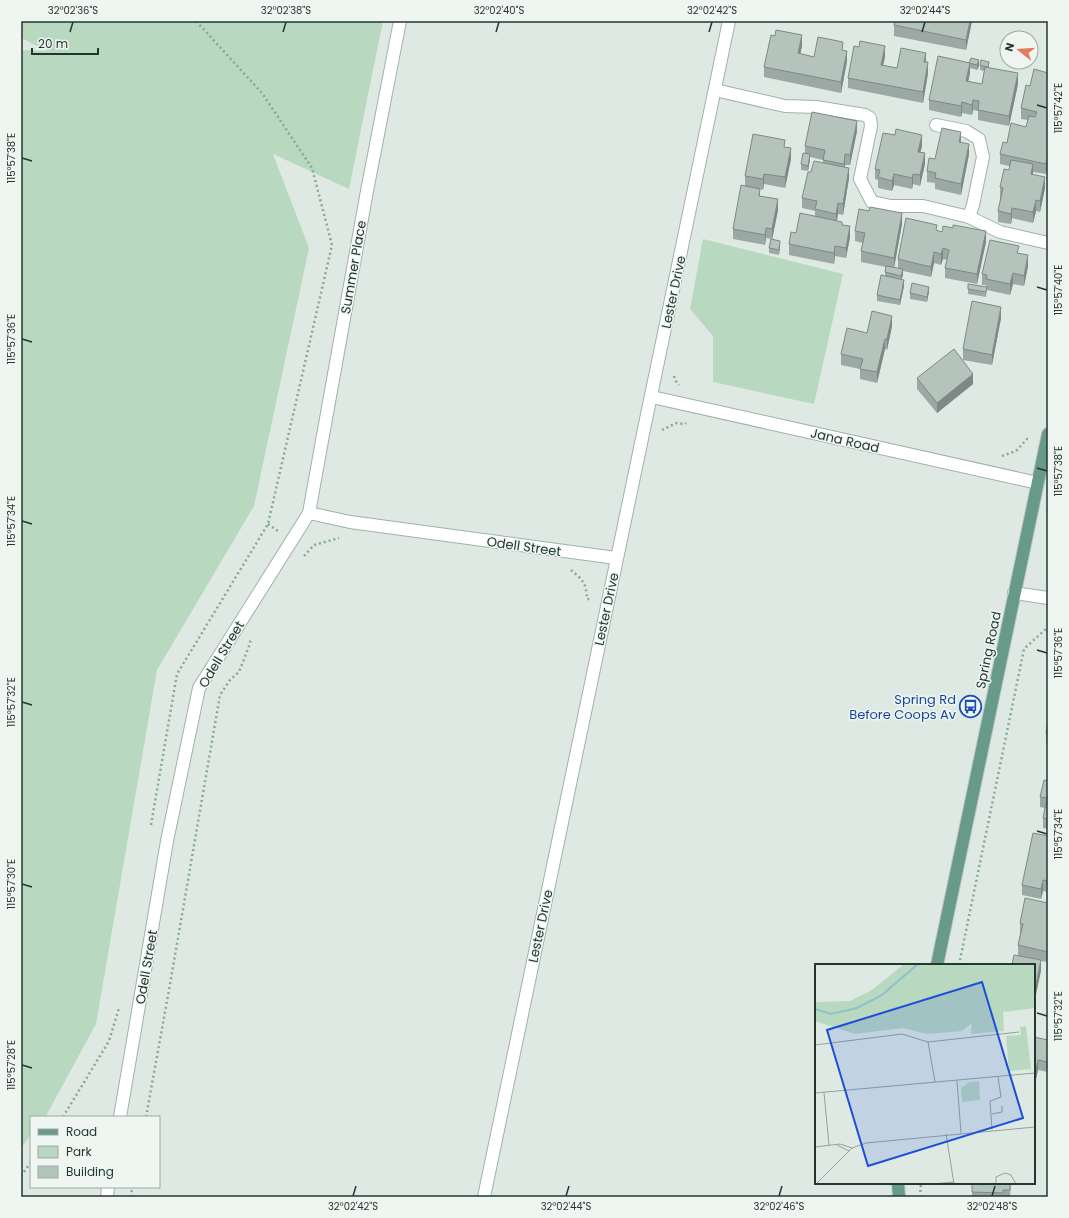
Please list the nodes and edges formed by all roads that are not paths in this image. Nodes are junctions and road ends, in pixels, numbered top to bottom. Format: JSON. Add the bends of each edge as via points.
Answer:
{"nodes":[{"id":1,"x":400,"y":21,"type":"edge"},
{"id":2,"x":730,"y":21,"type":"edge"},
{"id":3,"x":715,"y":90,"type":"junction"},
{"id":4,"x":936,"y":125,"type":"dead end"},
{"id":5,"x":969,"y":217,"type":"junction"},
{"id":6,"x":1048,"y":243,"type":"edge"},
{"id":7,"x":652,"y":397,"type":"junction"},
{"id":8,"x":1048,"y":434,"type":"edge"},
{"id":9,"x":1038,"y":483,"type":"junction"},
{"id":10,"x":309,"y":513,"type":"junction"},
{"id":11,"x":616,"y":558,"type":"junction"},
{"id":12,"x":1014,"y":593,"type":"junction"},
{"id":13,"x":1048,"y":598,"type":"edge"},
{"id":14,"x":937,"y":964,"type":"edge"},
{"id":15,"x":120,"y":1116,"type":"edge"},
{"id":16,"x":898,"y":1184,"type":"edge"},
{"id":17,"x":484,"y":1197,"type":"edge"},
{"id":18,"x":899,"y":1197,"type":"edge"}],
"edges":[{"from":1,"to":10,"type":"street","name":"Summer Place"},
{"from":2,"to":3,"type":"street","name":"Lester Drive"},
{"from":3,"to":5,"type":"street","via":[[785,106],[816,107],[865,115],[870,118],[871,126],[860,179],[872,202],[891,206],[923,206]]},
{"from":3,"to":7,"type":"street","name":"Lester Drive"},
{"from":4,"to":5,"type":"street","via":[[966,131],[979,139],[983,157]]},
{"from":5,"to":6,"type":"street","via":[[1000,232]]},
{"from":7,"to":9,"type":"street","name":"Jana Road"},
{"from":7,"to":11,"type":"street","name":"Lester Drive"},
{"from":8,"to":9,"type":"main road","name":"Spring Road"},
{"from":9,"to":12,"type":"main road","name":"Spring Road"},
{"from":10,"to":11,"type":"street","name":"Odell Street","via":[[350,522]]},
{"from":10,"to":15,"type":"street","name":"Odell Street","via":[[199,688],[167,841]]},
{"from":11,"to":17,"type":"street","name":"Lester Drive"},
{"from":12,"to":13,"type":"street"},
{"from":12,"to":14,"type":"main road","name":"Spring Road"},
{"from":16,"to":18,"type":"main road"}]}
